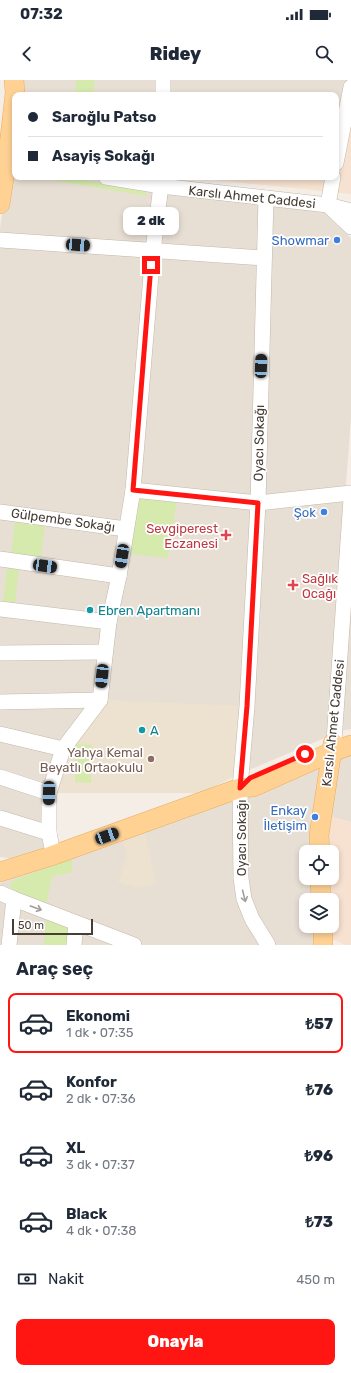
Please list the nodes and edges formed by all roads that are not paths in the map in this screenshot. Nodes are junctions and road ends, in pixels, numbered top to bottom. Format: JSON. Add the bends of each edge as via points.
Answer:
{"nodes":[{"id":1,"x":2,"y":80,"type":"edge"},
{"id":2,"x":14,"y":80,"type":"edge"},
{"id":3,"x":163,"y":80,"type":"edge"},
{"id":4,"x":351,"y":87,"type":"edge"},
{"id":5,"x":15,"y":92,"type":"edge"},
{"id":6,"x":163,"y":92,"type":"edge"},
{"id":7,"x":0,"y":106,"type":"edge"},
{"id":8,"x":12,"y":118,"type":"edge"},
{"id":9,"x":339,"y":130,"type":"edge"},
{"id":10,"x":7,"y":160,"type":"edge"},
{"id":11,"x":140,"y":180,"type":"edge"},
{"id":12,"x":333,"y":180,"type":"edge"},
{"id":13,"x":162,"y":182,"type":"edge"},
{"id":14,"x":266,"y":198,"type":"junction"},
{"id":15,"x":351,"y":203,"type":"edge"},
{"id":16,"x":0,"y":204,"type":"edge"},
{"id":17,"x":328,"y":205,"type":"junction"},
{"id":18,"x":351,"y":211,"type":"edge"},
{"id":19,"x":351,"y":227,"type":"edge"},
{"id":20,"x":0,"y":240,"type":"edge"},
{"id":21,"x":153,"y":251,"type":"junction"},
{"id":22,"x":264,"y":258,"type":"junction"},
{"id":23,"x":133,"y":490,"type":"junction"},
{"id":24,"x":351,"y":493,"type":"edge"},
{"id":25,"x":351,"y":499,"type":"edge"},
{"id":26,"x":258,"y":503,"type":"junction"},
{"id":27,"x":0,"y":512,"type":"edge"},
{"id":28,"x":126,"y":529,"type":"junction"},
{"id":29,"x":0,"y":559,"type":"edge"},
{"id":30,"x":119,"y":576,"type":"junction"},
{"id":31,"x":0,"y":609,"type":"edge"},
{"id":32,"x":109,"y":622,"type":"junction"},
{"id":33,"x":105,"y":652,"type":"junction"},
{"id":34,"x":0,"y":653,"type":"edge"},
{"id":35,"x":345,"y":684,"type":"edge"},
{"id":36,"x":100,"y":700,"type":"junction"},
{"id":37,"x":0,"y":702,"type":"edge"},
{"id":38,"x":0,"y":734,"type":"edge"},
{"id":39,"x":342,"y":743,"type":"edge"},
{"id":40,"x":63,"y":750,"type":"junction"},
{"id":41,"x":0,"y":777,"type":"edge"},
{"id":42,"x":240,"y":788,"type":"junction"},
{"id":43,"x":49,"y":793,"type":"junction"},
{"id":44,"x":0,"y":818,"type":"edge"},
{"id":45,"x":49,"y":833,"type":"junction"},
{"id":46,"x":320,"y":845,"type":"edge"},
{"id":47,"x":51,"y":856,"type":"junction"},
{"id":48,"x":4,"y":868,"type":"edge"},
{"id":49,"x":0,"y":893,"type":"edge"},
{"id":50,"x":14,"y":899,"type":"junction"},
{"id":51,"x":76,"y":923,"type":"junction"},
{"id":52,"x":9,"y":945,"type":"edge"},
{"id":53,"x":74,"y":945,"type":"edge"},
{"id":54,"x":134,"y":945,"type":"edge"},
{"id":55,"x":268,"y":945,"type":"edge"}],
"edges":[{"from":1,"to":7,"type":"main road"},
{"from":2,"to":5,"type":"main road"},
{"from":3,"to":6,"type":"street"},
{"from":4,"to":9,"type":"street"},
{"from":8,"to":10,"type":"main road"},
{"from":10,"to":16,"type":"main road"},
{"from":11,"to":13,"type":"street","name":"Karslı Ahmet Caddesi"},
{"from":12,"to":17,"type":"street"},
{"from":13,"to":14,"type":"street","name":"Karslı Ahmet Caddesi"},
{"from":13,"to":21,"type":"street"},
{"from":14,"to":17,"type":"street","name":"Karslı Ahmet Caddesi"},
{"from":14,"to":22,"type":"street","name":"Oyacı Sokağı"},
{"from":15,"to":17,"type":"street"},
{"from":17,"to":18,"type":"street","name":"Karslı Ahmet Caddesi"},
{"from":17,"to":19,"type":"street"},
{"from":20,"to":21,"type":"street"},
{"from":21,"to":22,"type":"street"},
{"from":21,"to":23,"type":"street"},
{"from":22,"to":26,"type":"street","name":"Oyacı Sokağı"},
{"from":23,"to":26,"type":"street"},
{"from":23,"to":28,"type":"street"},
{"from":24,"to":26,"type":"street"},
{"from":25,"to":35,"type":"street","name":"Karslı Ahmet Caddesi"},
{"from":26,"to":42,"type":"street","name":"Oyacı Sokağı"},
{"from":27,"to":28,"type":"street","name":"Gülpembe Sokağı"},
{"from":28,"to":30,"type":"street"},
{"from":29,"to":30,"type":"street"},
{"from":30,"to":32,"type":"street"},
{"from":31,"to":32,"type":"street"},
{"from":32,"to":33,"type":"street"},
{"from":33,"to":34,"type":"street"},
{"from":33,"to":36,"type":"street"},
{"from":35,"to":39,"type":"street","name":"Karslı Ahmet Caddesi"},
{"from":36,"to":37,"type":"street"},
{"from":36,"to":40,"type":"street"},
{"from":38,"to":40,"type":"street"},
{"from":39,"to":42,"type":"main road","via":[[250,778]]},
{"from":39,"to":46,"type":"main road","name":"Karslı Ahmet Caddesi","via":[[319,835]]},
{"from":40,"to":43,"type":"street"},
{"from":41,"to":43,"type":"street"},
{"from":42,"to":47,"type":"main road"},
{"from":42,"to":55,"type":"street","name":"Oyacı Sokağı","one_way":true,"via":[[241,878],[244,899],[252,919]]},
{"from":43,"to":45,"type":"street"},
{"from":44,"to":45,"type":"street"},
{"from":45,"to":47,"type":"street"},
{"from":47,"to":48,"type":"main road"},
{"from":49,"to":50,"type":"street"},
{"from":50,"to":51,"type":"street","one_way":true},
{"from":50,"to":52,"type":"street"},
{"from":51,"to":53,"type":"street"},
{"from":51,"to":54,"type":"street"}]}
